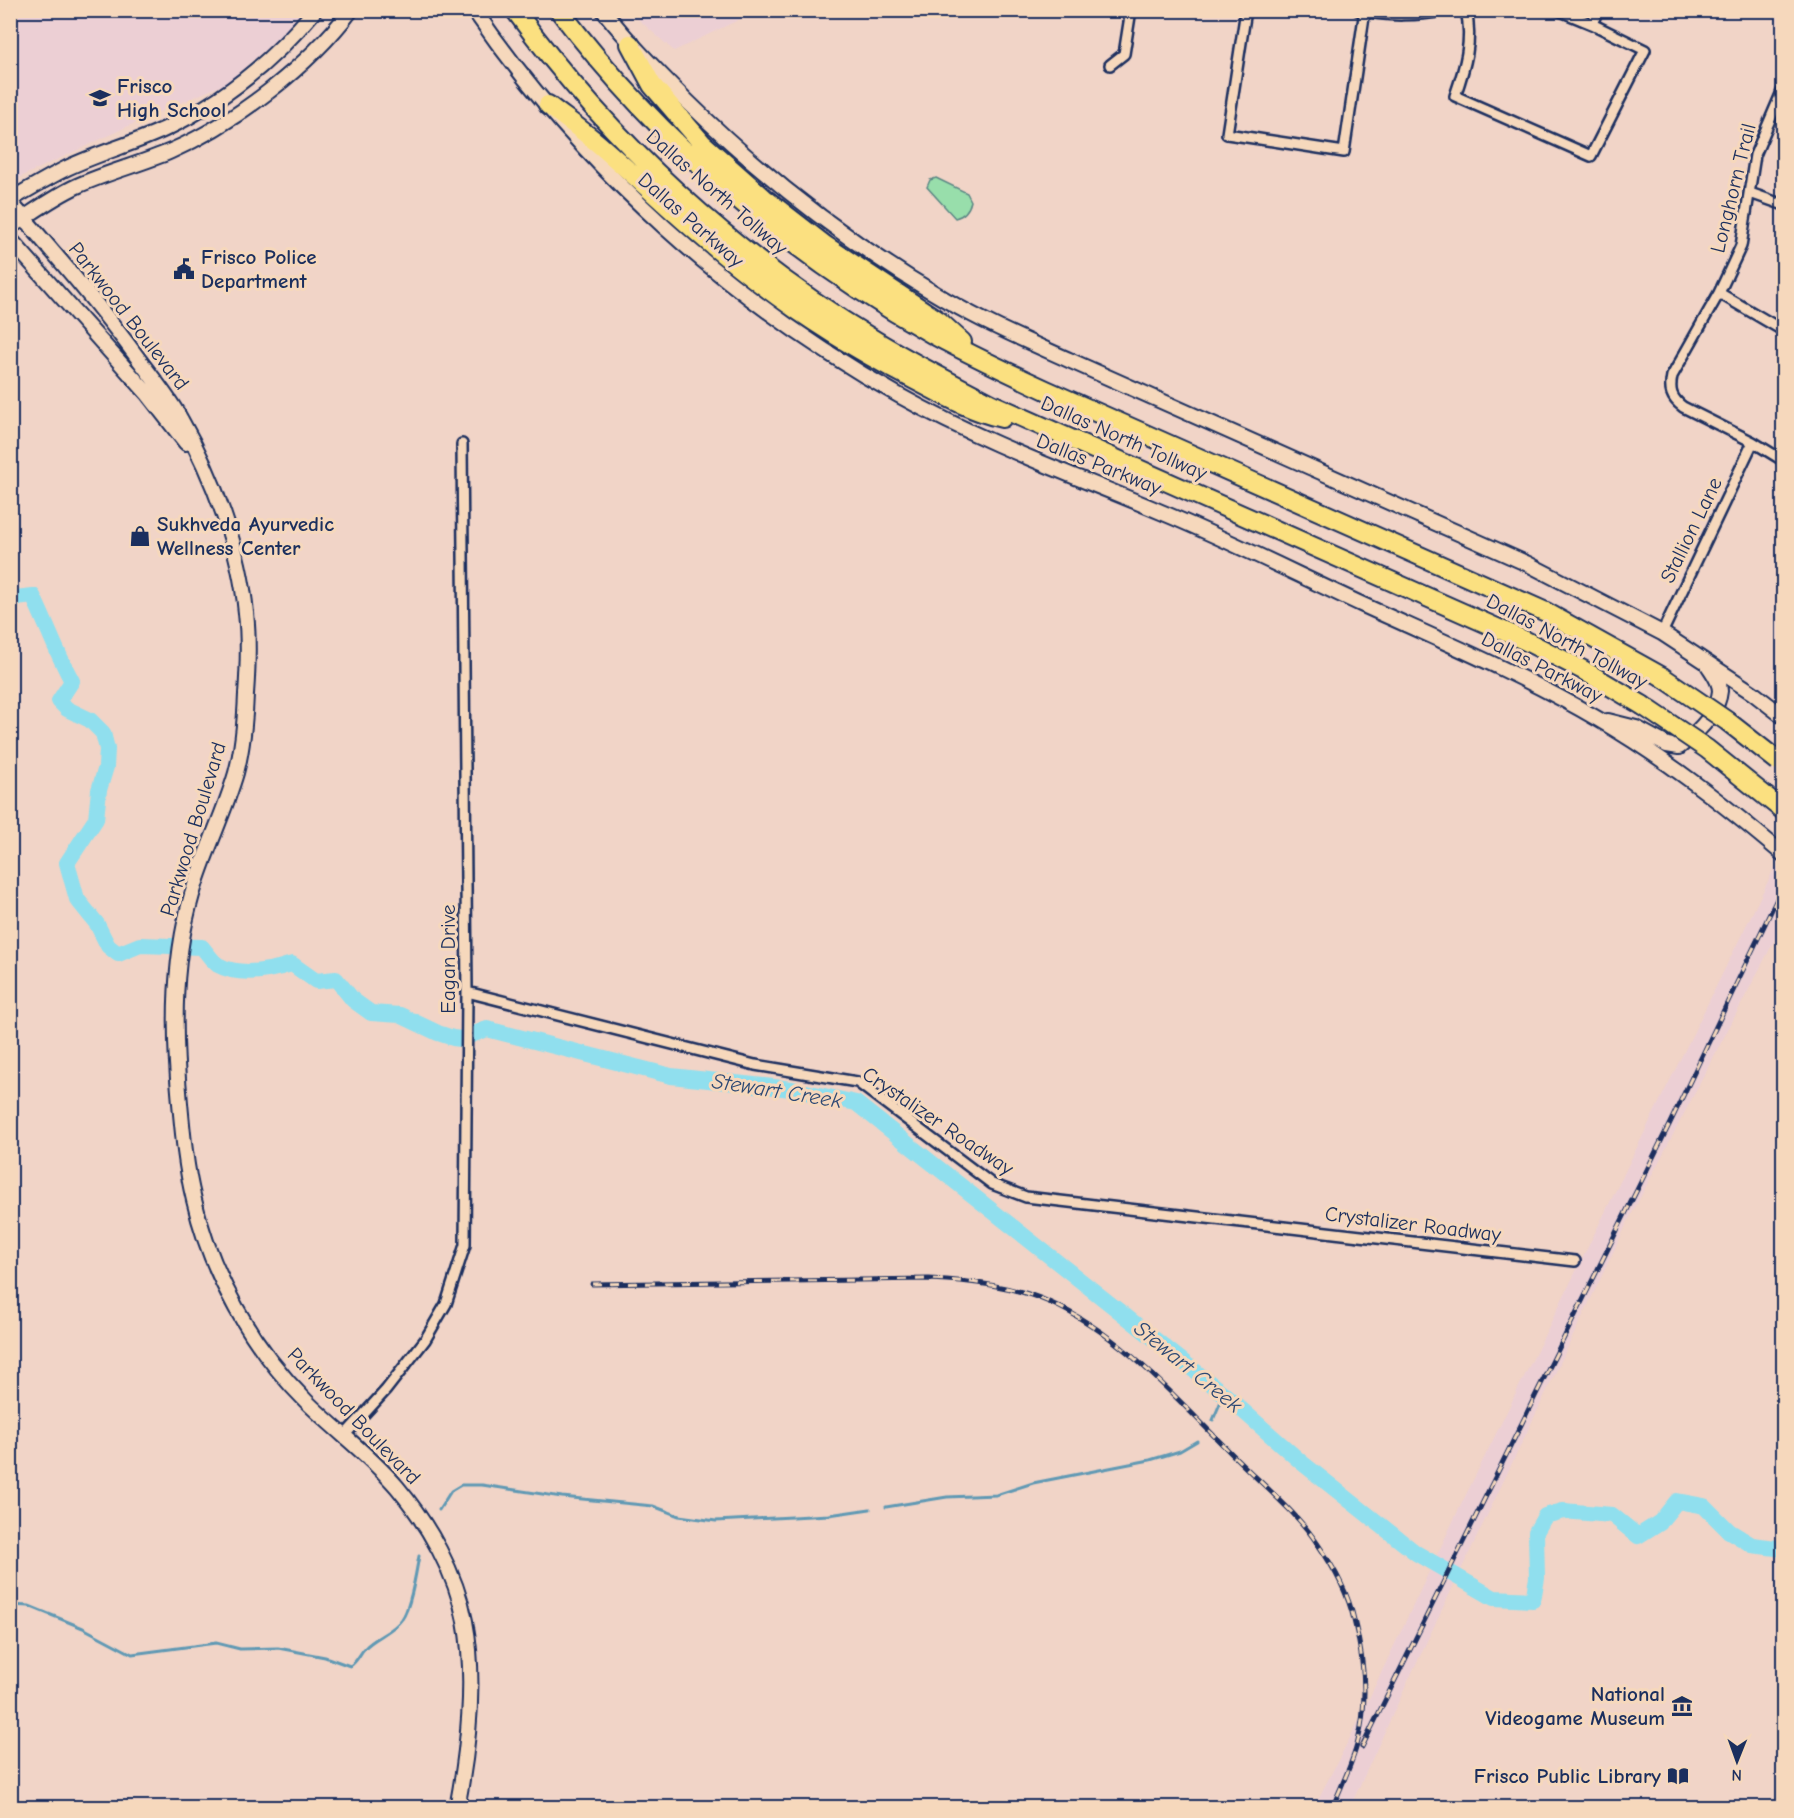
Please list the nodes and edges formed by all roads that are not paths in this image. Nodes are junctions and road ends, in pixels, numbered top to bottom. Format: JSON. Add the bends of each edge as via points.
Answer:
{"nodes":[{"id":1,"x":315,"y":10,"type":"edge"},
{"id":2,"x":351,"y":10,"type":"edge"},
{"id":3,"x":474,"y":10,"type":"edge"},
{"id":4,"x":515,"y":10,"type":"edge"},
{"id":5,"x":559,"y":10,"type":"edge"},
{"id":6,"x":603,"y":10,"type":"edge"},
{"id":7,"x":1131,"y":10,"type":"edge"},
{"id":8,"x":1246,"y":10,"type":"edge"},
{"id":9,"x":1448,"y":10,"type":"edge"},
{"id":10,"x":1466,"y":10,"type":"edge"},
{"id":11,"x":1558,"y":10,"type":"edge"},
{"id":12,"x":1598,"y":10,"type":"edge"},
{"id":13,"x":1364,"y":11,"type":"edge"},
{"id":14,"x":1593,"y":24,"type":"junction"},
{"id":15,"x":630,"y":44,"type":"junction"},
{"id":16,"x":1110,"y":65,"type":"dead end"},
{"id":17,"x":246,"y":80,"type":"junction"},
{"id":18,"x":1784,"y":87,"type":"edge"},
{"id":19,"x":260,"y":98,"type":"junction"},
{"id":20,"x":548,"y":105,"type":"junction"},
{"id":21,"x":1750,"y":193,"type":"junction"},
{"id":22,"x":10,"y":201,"type":"edge"},
{"id":23,"x":1784,"y":206,"type":"edge"},
{"id":24,"x":24,"y":218,"type":"junction"},
{"id":25,"x":10,"y":227,"type":"edge"},
{"id":26,"x":10,"y":239,"type":"edge"},
{"id":27,"x":1719,"y":293,"type":"junction"},
{"id":28,"x":1784,"y":331,"type":"edge"},
{"id":29,"x":983,"y":361,"type":"junction"},
{"id":30,"x":1045,"y":428,"type":"junction"},
{"id":31,"x":1753,"y":442,"type":"junction"},
{"id":32,"x":462,"y":444,"type":"dead end"},
{"id":33,"x":1784,"y":461,"type":"edge"},
{"id":34,"x":202,"y":463,"type":"junction"},
{"id":35,"x":1662,"y":633,"type":"junction"},
{"id":36,"x":1705,"y":661,"type":"junction"},
{"id":37,"x":1784,"y":717,"type":"edge"},
{"id":38,"x":1598,"y":718,"type":"junction"},
{"id":39,"x":1784,"y":765,"type":"edge"},
{"id":40,"x":1784,"y":811,"type":"edge"},
{"id":41,"x":1784,"y":855,"type":"edge"},
{"id":42,"x":467,"y":992,"type":"junction"},
{"id":43,"x":1575,"y":1261,"type":"dead end"},
{"id":44,"x":344,"y":1436,"type":"junction"},
{"id":45,"x":457,"y":1808,"type":"edge"}],
"edges":[{"from":1,"to":17,"type":"main road","via":[[278,53]]},
{"from":2,"to":19,"type":"main road","via":[[304,60]]},
{"from":3,"to":20,"type":"main road","name":"Dallas Parkway"},
{"from":4,"to":30,"type":"highway","name":"Dallas North Tollway","via":[[615,131],[765,266],[934,375]]},
{"from":5,"to":29,"type":"highway","name":"Dallas North Tollway","via":[[661,128],[759,217],[869,296]]},
{"from":6,"to":15,"type":"main road"},
{"from":7,"to":16,"type":"street","via":[[1124,54]]},
{"from":8,"to":13,"type":"street","via":[[1227,134],[1344,152]]},
{"from":9,"to":13,"type":"street","via":[[1391,14]]},
{"from":10,"to":14,"type":"street","via":[[1469,44],[1466,67],[1455,96],[1591,156],[1645,50]]},
{"from":11,"to":14,"type":"street"},
{"from":12,"to":14,"type":"street"},
{"from":15,"to":29,"type":"highway","via":[[652,86],[702,143],[764,198],[826,246],[939,321]]},
{"from":15,"to":35,"type":"main road","via":[[781,188],[881,260],[948,301],[1069,360],[1528,564]]},
{"from":17,"to":19,"type":"main road"},
{"from":17,"to":22,"type":"main road","via":[[164,130],[67,168]]},
{"from":18,"to":21,"type":"street","name":"Longhorn Trail","via":[[1755,155]]},
{"from":19,"to":24,"type":"main road","via":[[172,150],[76,187]]},
{"from":20,"to":30,"type":"highway","via":[[600,145],[734,264],[817,325],[861,352],[986,415]]},
{"from":20,"to":38,"type":"main road","name":"Dallas Parkway","via":[[588,154],[675,238],[761,308],[850,367],[1002,448],[1164,513],[1527,680]]},
{"from":21,"to":23,"type":"street"},
{"from":21,"to":27,"type":"street","name":"Longhorn Trail","via":[[1741,246]]},
{"from":22,"to":24,"type":"main road","name":"Parkwood Boulevard"},
{"from":24,"to":25,"type":"main road"},
{"from":24,"to":34,"type":"main road","name":"Parkwood Boulevard","via":[[111,321],[181,419]]},
{"from":26,"to":34,"type":"main road","name":"Parkwood Boulevard","via":[[147,393]]},
{"from":27,"to":28,"type":"street"},
{"from":27,"to":31,"type":"street","name":"Longhorn Trail","via":[[1672,376],[1671,393],[1683,407]]},
{"from":29,"to":39,"type":"highway","name":"Dallas North Tollway","bridge":true,"via":[[1546,612],[1661,676]]},
{"from":30,"to":40,"type":"highway","name":"Dallas North Tollway","bridge":true,"via":[[1526,640],[1642,705],[1707,749]]},
{"from":31,"to":33,"type":"street"},
{"from":31,"to":35,"type":"street","name":"Stallion Lane"},
{"from":32,"to":42,"type":"street","name":"Eagan Drive"},
{"from":34,"to":44,"type":"main road","name":"Parkwood Boulevard","via":[[222,507],[241,574],[248,664],[244,731],[236,772],[196,882],[184,926],[176,983],[174,1021],[183,1145],[205,1241],[231,1298],[266,1354],[304,1400]]},
{"from":35,"to":36,"type":"main road"},
{"from":36,"to":37,"type":"main road"},
{"from":36,"to":38,"type":"main road","via":[[1720,690],[1715,707],[1697,734],[1679,747],[1667,745],[1636,728]]},
{"from":38,"to":41,"type":"main road","name":"Dallas Parkway","via":[[1701,787]]},
{"from":42,"to":43,"type":"street","name":"Crystalizer Roadway","via":[[755,1065],[857,1082],[992,1184],[1026,1197]]},
{"from":42,"to":44,"type":"street","name":"Eagan Drive","via":[[466,1231],[461,1260],[446,1305],[414,1356]]},
{"from":44,"to":45,"type":"main road","name":"Parkwood Boulevard","via":[[396,1485],[414,1509],[439,1550],[460,1598],[468,1642],[469,1717]]}]}
